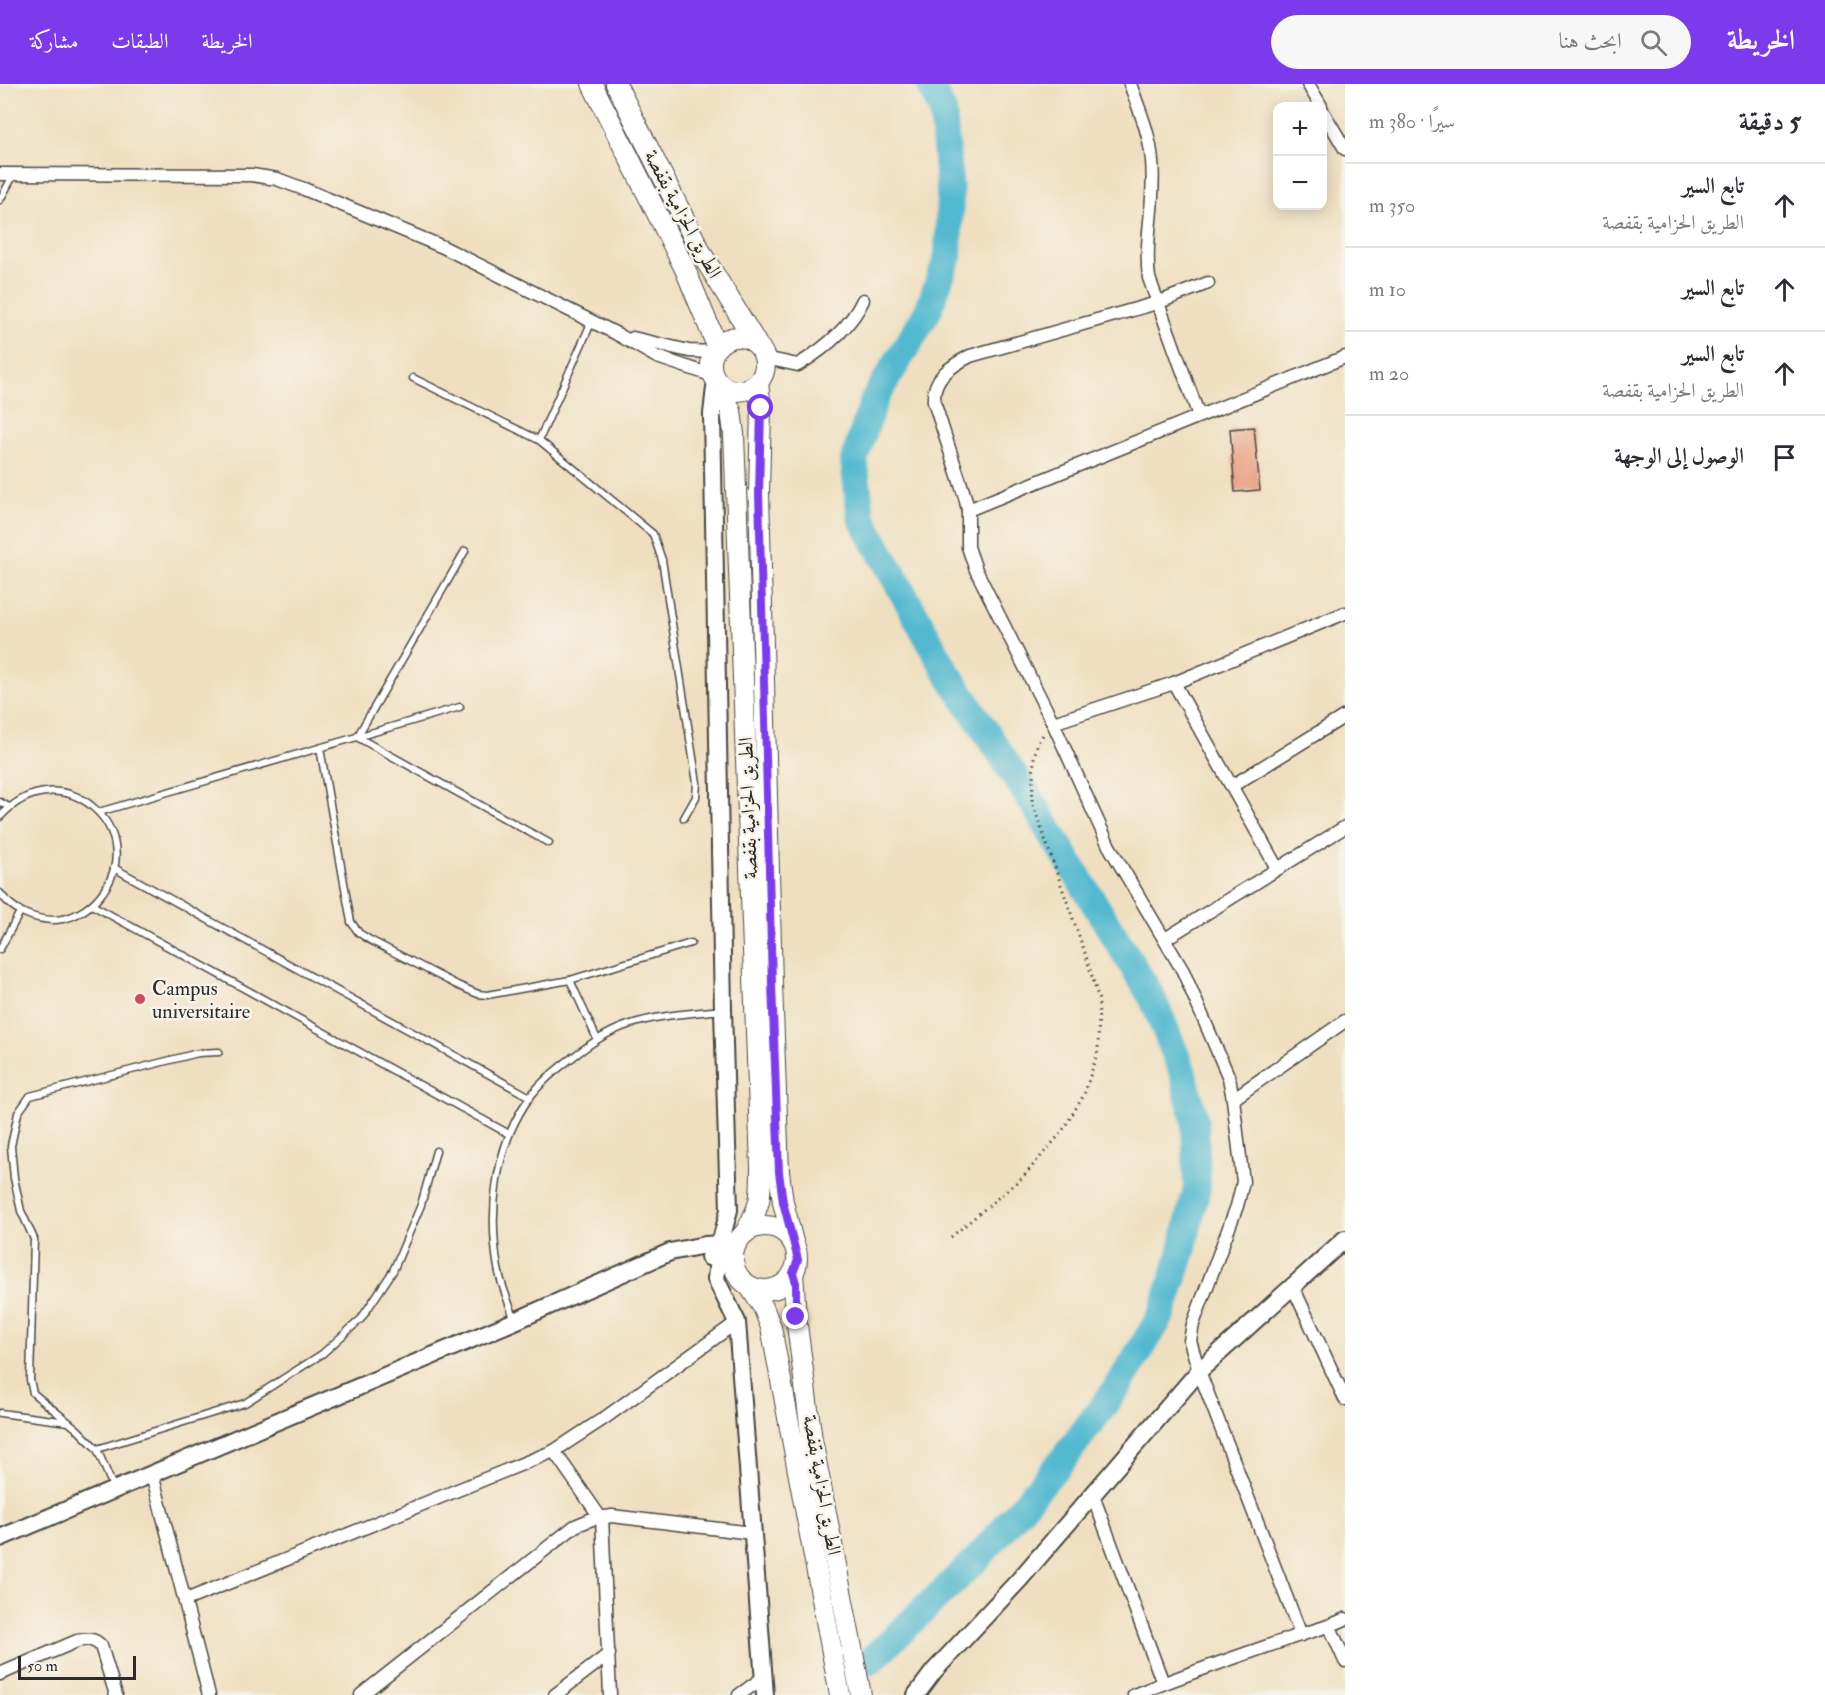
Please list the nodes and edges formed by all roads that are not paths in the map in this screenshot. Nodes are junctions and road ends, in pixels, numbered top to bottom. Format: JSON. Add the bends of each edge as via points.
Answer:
{"nodes":[{"id":1,"x":592,"y":84,"type":"edge"},
{"id":2,"x":616,"y":84,"type":"edge"},
{"id":3,"x":1130,"y":84,"type":"edge"},
{"id":4,"x":1308,"y":84,"type":"edge"},
{"id":5,"x":1318,"y":102,"type":"edge"},
{"id":6,"x":1327,"y":117,"type":"edge"},
{"id":7,"x":1345,"y":149,"type":"edge"},
{"id":8,"x":15,"y":173,"type":"junction"},
{"id":9,"x":0,"y":174,"type":"edge"},
{"id":10,"x":0,"y":200,"type":"edge"},
{"id":11,"x":1208,"y":283,"type":"dead end"},
{"id":12,"x":863,"y":300,"type":"dead end"},
{"id":13,"x":1157,"y":303,"type":"junction"},
{"id":14,"x":591,"y":321,"type":"junction"},
{"id":15,"x":617,"y":334,"type":"junction"},
{"id":16,"x":755,"y":341,"type":"junction"},
{"id":17,"x":716,"y":349,"type":"junction"},
{"id":18,"x":1345,"y":357,"type":"edge"},
{"id":19,"x":765,"y":358,"type":"junction"},
{"id":20,"x":413,"y":378,"type":"dead end"},
{"id":21,"x":716,"y":379,"type":"junction"},
{"id":22,"x":758,"y":383,"type":"junction"},
{"id":23,"x":1198,"y":416,"type":"junction"},
{"id":24,"x":539,"y":440,"type":"junction"},
{"id":25,"x":968,"y":510,"type":"junction"},
{"id":26,"x":465,"y":551,"type":"dead end"},
{"id":27,"x":1345,"y":613,"type":"edge"},
{"id":28,"x":1174,"y":683,"type":"junction"},
{"id":29,"x":460,"y":707,"type":"dead end"},
{"id":30,"x":1345,"y":716,"type":"edge"},
{"id":31,"x":1053,"y":723,"type":"junction"},
{"id":32,"x":357,"y":737,"type":"junction"},
{"id":33,"x":320,"y":748,"type":"junction"},
{"id":34,"x":1232,"y":786,"type":"junction"},
{"id":35,"x":0,"y":802,"type":"edge"},
{"id":36,"x":9,"y":807,"type":"junction"},
{"id":37,"x":99,"y":812,"type":"junction"},
{"id":38,"x":0,"y":818,"type":"edge"},
{"id":39,"x":684,"y":818,"type":"dead end"},
{"id":40,"x":1345,"y":827,"type":"edge"},
{"id":41,"x":549,"y":843,"type":"dead end"},
{"id":42,"x":114,"y":868,"type":"junction"},
{"id":43,"x":1277,"y":868,"type":"junction"},
{"id":44,"x":0,"y":893,"type":"edge"},
{"id":45,"x":92,"y":905,"type":"junction"},
{"id":46,"x":20,"y":912,"type":"junction"},
{"id":47,"x":1165,"y":939,"type":"junction"},
{"id":48,"x":691,"y":943,"type":"dead end"},
{"id":49,"x":0,"y":949,"type":"edge"},
{"id":50,"x":570,"y":980,"type":"junction"},
{"id":51,"x":723,"y":1010,"type":"junction"},
{"id":52,"x":1345,"y":1021,"type":"edge"},
{"id":53,"x":597,"y":1039,"type":"junction"},
{"id":54,"x":219,"y":1052,"type":"dead end"},
{"id":55,"x":530,"y":1097,"type":"junction"},
{"id":56,"x":1233,"y":1098,"type":"junction"},
{"id":57,"x":509,"y":1134,"type":"junction"},
{"id":58,"x":436,"y":1151,"type":"dead end"},
{"id":59,"x":1345,"y":1239,"type":"edge"},
{"id":60,"x":793,"y":1242,"type":"junction"},
{"id":61,"x":731,"y":1249,"type":"junction"},
{"id":62,"x":793,"y":1273,"type":"junction"},
{"id":63,"x":750,"y":1287,"type":"junction"},
{"id":64,"x":1293,"y":1287,"type":"junction"},
{"id":65,"x":515,"y":1321,"type":"junction"},
{"id":66,"x":737,"y":1322,"type":"junction"},
{"id":67,"x":1199,"y":1371,"type":"junction"},
{"id":68,"x":1345,"y":1399,"type":"edge"},
{"id":69,"x":0,"y":1413,"type":"edge"},
{"id":70,"x":69,"y":1422,"type":"junction"},
{"id":71,"x":97,"y":1449,"type":"junction"},
{"id":72,"x":554,"y":1451,"type":"junction"},
{"id":73,"x":152,"y":1474,"type":"junction"},
{"id":74,"x":114,"y":1490,"type":"junction"},
{"id":75,"x":1092,"y":1493,"type":"junction"},
{"id":76,"x":601,"y":1517,"type":"junction"},
{"id":77,"x":752,"y":1533,"type":"junction"},
{"id":78,"x":0,"y":1538,"type":"edge"},
{"id":79,"x":186,"y":1600,"type":"junction"},
{"id":80,"x":1345,"y":1619,"type":"edge"},
{"id":81,"x":1330,"y":1627,"type":"junction"},
{"id":82,"x":1301,"y":1635,"type":"junction"},
{"id":83,"x":609,"y":1654,"type":"junction"},
{"id":84,"x":1345,"y":1661,"type":"edge"},
{"id":85,"x":0,"y":1674,"type":"edge"},
{"id":86,"x":764,"y":1677,"type":"junction"},
{"id":87,"x":1163,"y":1683,"type":"junction"},
{"id":88,"x":116,"y":1695,"type":"edge"},
{"id":89,"x":209,"y":1695,"type":"edge"},
{"id":90,"x":361,"y":1695,"type":"edge"},
{"id":91,"x":555,"y":1695,"type":"edge"},
{"id":92,"x":610,"y":1695,"type":"edge"},
{"id":93,"x":739,"y":1695,"type":"edge"},
{"id":94,"x":765,"y":1695,"type":"edge"},
{"id":95,"x":840,"y":1695,"type":"edge"},
{"id":96,"x":861,"y":1695,"type":"edge"},
{"id":97,"x":916,"y":1695,"type":"edge"},
{"id":98,"x":1134,"y":1695,"type":"edge"}],
"edges":[{"from":1,"to":17,"type":"main road","name":"الطريق الحزامية بقفصة","via":[[685,270]]},
{"from":2,"to":16,"type":"main road","name":"الطريق الحزامية بقفصة","via":[[704,256]]},
{"from":3,"to":13,"type":"street","via":[[1153,162],[1148,267]]},
{"from":4,"to":5,"type":"street"},
{"from":6,"to":7,"type":"street"},
{"from":8,"to":9,"type":"street"},
{"from":8,"to":10,"type":"lane"},
{"from":8,"to":14,"type":"street","via":[[252,175],[277,179],[443,247]]},
{"from":11,"to":13,"type":"street"},
{"from":12,"to":19,"type":"street","via":[[855,316],[805,361],[798,365]]},
{"from":13,"to":23,"type":"street"},
{"from":13,"to":25,"type":"street","via":[[970,357],[944,374],[936,385],[934,402]]},
{"from":14,"to":15,"type":"street"},
{"from":14,"to":24,"type":"lane"},
{"from":15,"to":17,"type":"street","via":[[689,351]]},
{"from":15,"to":21,"type":"street","via":[[657,357]]},
{"from":16,"to":17,"type":"main road","via":[[735,336]]},
{"from":16,"to":19,"type":"main road"},
{"from":17,"to":21,"type":"main road","via":[[711,364]]},
{"from":18,"to":23,"type":"street"},
{"from":19,"to":22,"type":"main road","via":[[765,372]]},
{"from":20,"to":24,"type":"lane"},
{"from":21,"to":22,"type":"main road","via":[[738,391]]},
{"from":21,"to":51,"type":"street","via":[[712,414]]},
{"from":21,"to":61,"type":"main road","name":"الطريق الحزامية بقفصة","via":[[731,411],[734,434],[761,1198]]},
{"from":22,"to":60,"type":"main road","name":"الطريق الحزامية بقفصة","via":[[779,1172]]},
{"from":23,"to":25,"type":"street"},
{"from":24,"to":39,"type":"lane","via":[[653,534],[662,560],[698,783],[696,797]]},
{"from":25,"to":31,"type":"street","via":[[968,547],[976,570]]},
{"from":26,"to":32,"type":"lane"},
{"from":27,"to":28,"type":"street"},
{"from":28,"to":31,"type":"street"},
{"from":28,"to":34,"type":"street"},
{"from":29,"to":32,"type":"lane"},
{"from":30,"to":34,"type":"street"},
{"from":31,"to":47,"type":"street","via":[[1109,846]]},
{"from":32,"to":33,"type":"lane"},
{"from":32,"to":41,"type":"lane"},
{"from":33,"to":37,"type":"lane"},
{"from":33,"to":50,"type":"lane","via":[[351,922],[359,933],[478,994]]},
{"from":34,"to":43,"type":"street"},
{"from":35,"to":36,"type":"lane"},
{"from":36,"to":37,"type":"lane","via":[[26,796],[45,791],[65,792]]},
{"from":36,"to":38,"type":"lane"},
{"from":37,"to":42,"type":"lane","via":[[110,829],[115,848]]},
{"from":40,"to":43,"type":"street"},
{"from":42,"to":45,"type":"lane","via":[[107,888]]},
{"from":42,"to":55,"type":"lane"},
{"from":43,"to":47,"type":"street"},
{"from":44,"to":46,"type":"lane"},
{"from":45,"to":46,"type":"lane","via":[[58,920],[38,919]]},
{"from":45,"to":57,"type":"lane"},
{"from":46,"to":49,"type":"lane"},
{"from":47,"to":56,"type":"street","via":[[1202,1013]]},
{"from":48,"to":50,"type":"lane"},
{"from":50,"to":53,"type":"lane"},
{"from":51,"to":53,"type":"lane","via":[[665,1015],[627,1025]]},
{"from":51,"to":61,"type":"street"},
{"from":52,"to":56,"type":"street"},
{"from":53,"to":55,"type":"lane","via":[[559,1067]]},
{"from":54,"to":70,"type":"lane","via":[[198,1053],[30,1096],[18,1113],[11,1146],[14,1178],[21,1211],[34,1239],[30,1380],[33,1393]]},
{"from":55,"to":57,"type":"lane"},
{"from":56,"to":67,"type":"street","via":[[1243,1182],[1192,1328],[1190,1341]]},
{"from":57,"to":65,"type":"lane","via":[[498,1174],[494,1226],[498,1269]]},
{"from":58,"to":71,"type":"lane","via":[[421,1205],[393,1271],[361,1319],[322,1354],[245,1403]]},
{"from":59,"to":64,"type":"street"},
{"from":60,"to":61,"type":"main road","via":[[771,1226],[753,1228]]},
{"from":60,"to":62,"type":"main road","via":[[798,1260]]},
{"from":61,"to":63,"type":"main road","via":[[737,1275]]},
{"from":61,"to":65,"type":"street","via":[[670,1252]]},
{"from":61,"to":66,"type":"street","via":[[717,1279]]},
{"from":62,"to":63,"type":"main road","via":[[785,1284],[768,1291]]},
{"from":62,"to":96,"type":"main road","name":"الطريق الحزامية بقفصة","via":[[812,1440]]},
{"from":63,"to":95,"type":"main road","name":"الطريق الحزامية بقفصة","via":[[771,1327]]},
{"from":64,"to":67,"type":"street"},
{"from":64,"to":68,"type":"street"},
{"from":65,"to":73,"type":"street"},
{"from":66,"to":72,"type":"street"},
{"from":66,"to":77,"type":"street"},
{"from":67,"to":75,"type":"street"},
{"from":67,"to":82,"type":"street"},
{"from":69,"to":70,"type":"lane"},
{"from":70,"to":71,"type":"lane"},
{"from":71,"to":74,"type":"lane"},
{"from":72,"to":76,"type":"street"},
{"from":72,"to":79,"type":"street"},
{"from":73,"to":74,"type":"street"},
{"from":73,"to":79,"type":"street"},
{"from":74,"to":78,"type":"street"},
{"from":75,"to":87,"type":"street"},
{"from":75,"to":97,"type":"street"},
{"from":76,"to":77,"type":"street"},
{"from":76,"to":83,"type":"street"},
{"from":76,"to":90,"type":"street","via":[[576,1526]]},
{"from":77,"to":86,"type":"street"},
{"from":79,"to":89,"type":"street"},
{"from":80,"to":81,"type":"street"},
{"from":81,"to":82,"type":"street"},
{"from":81,"to":84,"type":"street"},
{"from":82,"to":87,"type":"street"},
{"from":83,"to":91,"type":"street"},
{"from":83,"to":92,"type":"street"},
{"from":85,"to":88,"type":"street","via":[[77,1641],[91,1639],[101,1646]]},
{"from":86,"to":93,"type":"street"},
{"from":86,"to":94,"type":"street"},
{"from":87,"to":98,"type":"street"}]}
